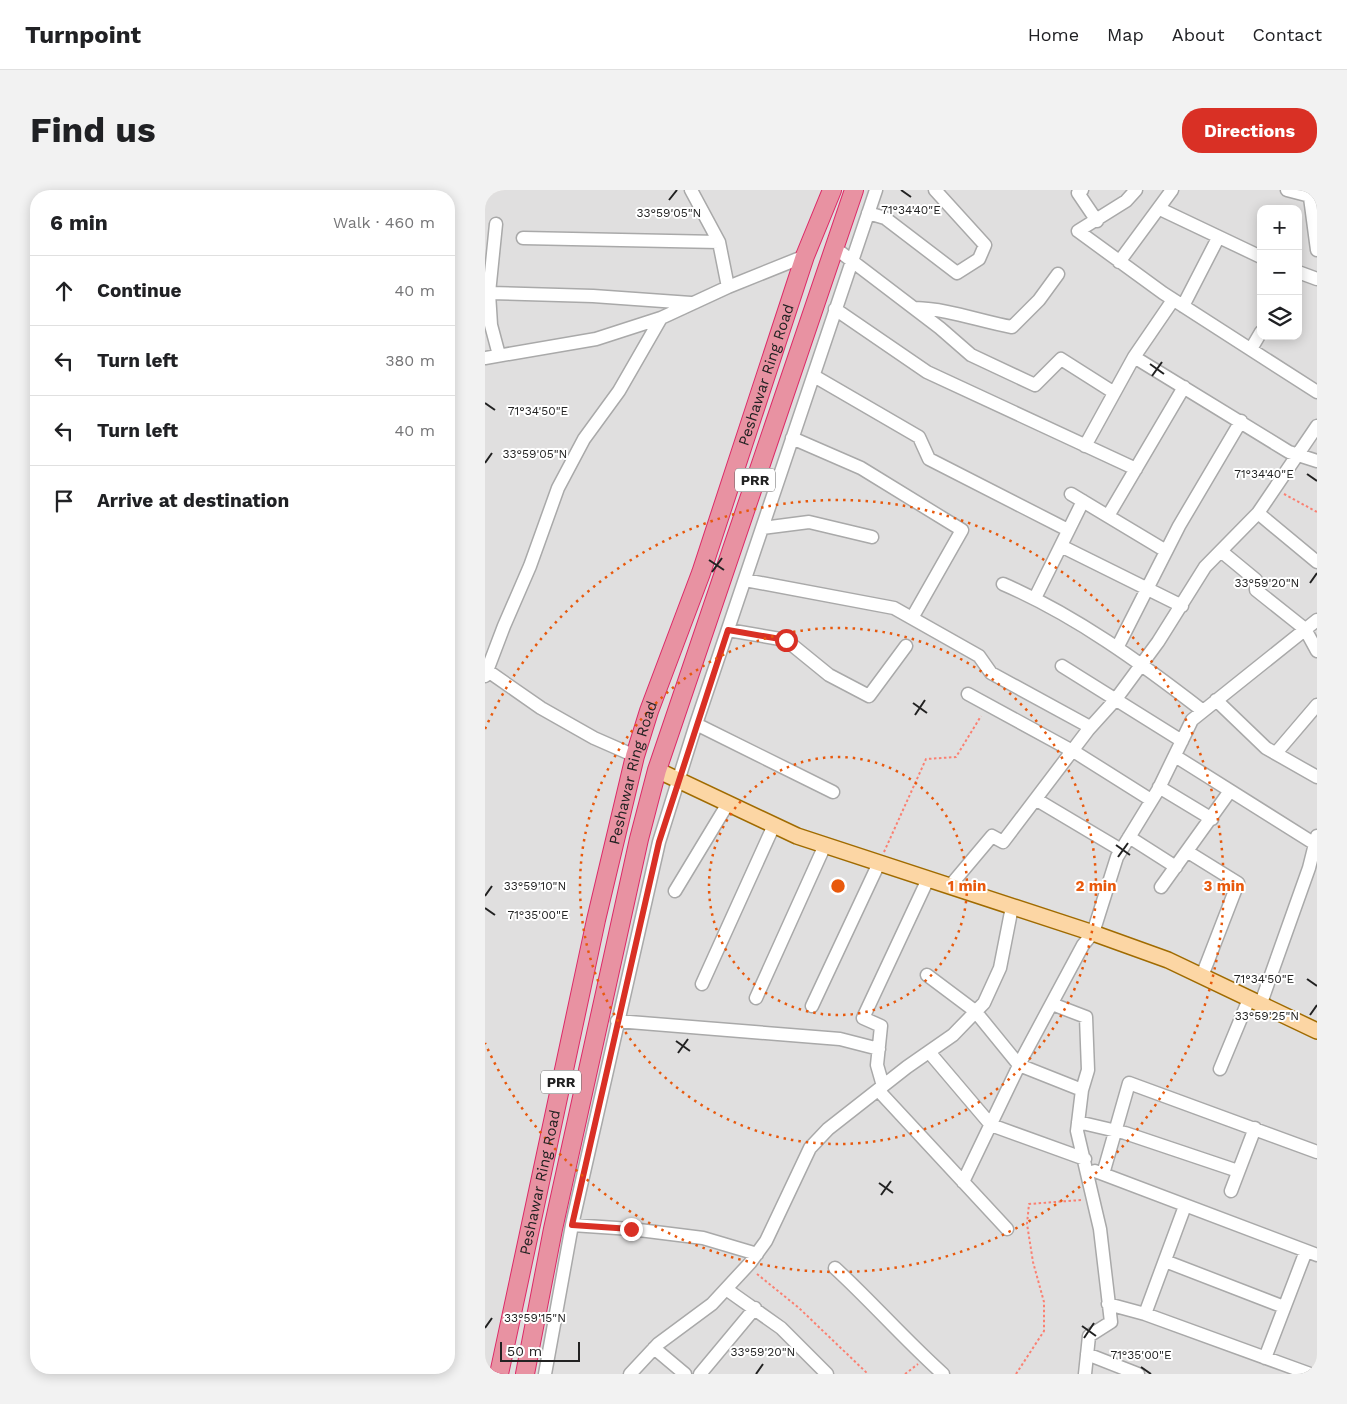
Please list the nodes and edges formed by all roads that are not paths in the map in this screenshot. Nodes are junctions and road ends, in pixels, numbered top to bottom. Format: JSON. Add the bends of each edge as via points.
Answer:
{"nodes":[{"id":1,"x":691,"y":190,"type":"edge"},
{"id":2,"x":832,"y":190,"type":"edge"},
{"id":3,"x":876,"y":190,"type":"edge"},
{"id":4,"x":935,"y":190,"type":"edge"},
{"id":5,"x":1082,"y":190,"type":"edge"},
{"id":6,"x":1136,"y":190,"type":"edge"},
{"id":7,"x":1172,"y":190,"type":"edge"},
{"id":8,"x":1287,"y":190,"type":"edge"},
{"id":9,"x":1309,"y":193,"type":"edge"},
{"id":10,"x":852,"y":197,"type":"edge"},
{"id":11,"x":1160,"y":209,"type":"junction"},
{"id":12,"x":868,"y":213,"type":"junction"},
{"id":13,"x":1097,"y":220,"type":"junction"},
{"id":14,"x":496,"y":224,"type":"dead end"},
{"id":15,"x":523,"y":238,"type":"dead end"},
{"id":16,"x":1218,"y":238,"type":"junction"},
{"id":17,"x":719,"y":242,"type":"junction"},
{"id":18,"x":835,"y":248,"type":"junction"},
{"id":19,"x":1317,"y":250,"type":"edge"},
{"id":20,"x":1257,"y":255,"type":"edge"},
{"id":21,"x":805,"y":256,"type":"junction"},
{"id":22,"x":852,"y":259,"type":"junction"},
{"id":23,"x":1119,"y":262,"type":"junction"},
{"id":24,"x":1302,"y":273,"type":"edge"},
{"id":25,"x":1058,"y":274,"type":"dead end"},
{"id":26,"x":1317,"y":279,"type":"edge"},
{"id":27,"x":728,"y":287,"type":"junction"},
{"id":28,"x":489,"y":292,"type":"junction"},
{"id":29,"x":1178,"y":303,"type":"junction"},
{"id":30,"x":693,"y":304,"type":"junction"},
{"id":31,"x":915,"y":308,"type":"junction"},
{"id":32,"x":835,"y":309,"type":"junction"},
{"id":33,"x":661,"y":318,"type":"junction"},
{"id":34,"x":1257,"y":339,"type":"edge"},
{"id":35,"x":1251,"y":350,"type":"junction"},
{"id":36,"x":499,"y":355,"type":"junction"},
{"id":37,"x":1134,"y":357,"type":"junction"},
{"id":38,"x":485,"y":358,"type":"edge"},
{"id":39,"x":814,"y":376,"type":"junction"},
{"id":40,"x":1184,"y":387,"type":"junction"},
{"id":41,"x":1113,"y":392,"type":"junction"},
{"id":42,"x":1317,"y":392,"type":"edge"},
{"id":43,"x":1241,"y":421,"type":"junction"},
{"id":44,"x":1317,"y":426,"type":"edge"},
{"id":45,"x":792,"y":438,"type":"junction"},
{"id":46,"x":1085,"y":446,"type":"junction"},
{"id":47,"x":1298,"y":455,"type":"junction"},
{"id":48,"x":1317,"y":461,"type":"edge"},
{"id":49,"x":1135,"y":469,"type":"junction"},
{"id":50,"x":1071,"y":494,"type":"dead end"},
{"id":51,"x":1083,"y":501,"type":"junction"},
{"id":52,"x":1258,"y":513,"type":"junction"},
{"id":53,"x":1108,"y":516,"type":"junction"},
{"id":54,"x":762,"y":528,"type":"junction"},
{"id":55,"x":1068,"y":530,"type":"junction"},
{"id":56,"x":872,"y":537,"type":"dead end"},
{"id":57,"x":1061,"y":546,"type":"junction"},
{"id":58,"x":1166,"y":552,"type":"junction"},
{"id":59,"x":1221,"y":552,"type":"junction"},
{"id":60,"x":1317,"y":562,"type":"edge"},
{"id":61,"x":745,"y":580,"type":"junction"},
{"id":62,"x":1003,"y":584,"type":"dead end"},
{"id":63,"x":1146,"y":589,"type":"junction"},
{"id":64,"x":1035,"y":598,"type":"junction"},
{"id":65,"x":1182,"y":606,"type":"junction"},
{"id":66,"x":912,"y":618,"type":"junction"},
{"id":67,"x":1317,"y":620,"type":"edge"},
{"id":68,"x":1305,"y":629,"type":"junction"},
{"id":69,"x":728,"y":630,"type":"junction"},
{"id":70,"x":906,"y":646,"type":"dead end"},
{"id":71,"x":1117,"y":648,"type":"junction"},
{"id":72,"x":1317,"y":651,"type":"edge"},
{"id":73,"x":1142,"y":664,"type":"junction"},
{"id":74,"x":1063,"y":666,"type":"dead end"},
{"id":75,"x":485,"y":672,"type":"edge"},
{"id":76,"x":968,"y":694,"type":"dead end"},
{"id":77,"x":1116,"y":699,"type":"junction"},
{"id":78,"x":1216,"y":700,"type":"junction"},
{"id":79,"x":1317,"y":704,"type":"edge"},
{"id":80,"x":1203,"y":711,"type":"junction"},
{"id":81,"x":696,"y":724,"type":"junction"},
{"id":82,"x":1090,"y":727,"type":"junction"},
{"id":83,"x":1182,"y":742,"type":"junction"},
{"id":84,"x":1072,"y":751,"type":"junction"},
{"id":85,"x":1276,"y":753,"type":"junction"},
{"id":86,"x":635,"y":756,"type":"junction"},
{"id":87,"x":1175,"y":756,"type":"junction"},
{"id":88,"x":657,"y":770,"type":"junction"},
{"id":89,"x":1317,"y":777,"type":"edge"},
{"id":90,"x":677,"y":780,"type":"junction"},
{"id":91,"x":1159,"y":787,"type":"junction"},
{"id":92,"x":1230,"y":791,"type":"junction"},
{"id":93,"x":833,"y":792,"type":"dead end"},
{"id":94,"x":1037,"y":800,"type":"junction"},
{"id":95,"x":1151,"y":800,"type":"junction"},
{"id":96,"x":727,"y":805,"type":"junction"},
{"id":97,"x":1212,"y":819,"type":"junction"},
{"id":98,"x":774,"y":825,"type":"junction"},
{"id":99,"x":1129,"y":837,"type":"junction"},
{"id":100,"x":1316,"y":840,"type":"edge"},
{"id":101,"x":825,"y":845,"type":"junction"},
{"id":102,"x":1121,"y":850,"type":"junction"},
{"id":103,"x":1188,"y":852,"type":"junction"},
{"id":104,"x":879,"y":863,"type":"junction"},
{"id":105,"x":1176,"y":867,"type":"junction"},
{"id":106,"x":928,"y":879,"type":"junction"},
{"id":107,"x":950,"y":886,"type":"junction"},
{"id":108,"x":1161,"y":887,"type":"dead end"},
{"id":109,"x":675,"y":891,"type":"dead end"},
{"id":110,"x":1012,"y":906,"type":"junction"},
{"id":111,"x":1093,"y":933,"type":"junction"},
{"id":112,"x":927,"y":975,"type":"dead end"},
{"id":113,"x":1202,"y":976,"type":"junction"},
{"id":114,"x":702,"y":984,"type":"dead end"},
{"id":115,"x":756,"y":998,"type":"dead end"},
{"id":116,"x":1255,"y":1001,"type":"junction"},
{"id":117,"x":1052,"y":1004,"type":"junction"},
{"id":118,"x":812,"y":1006,"type":"dead end"},
{"id":119,"x":975,"y":1011,"type":"junction"},
{"id":120,"x":617,"y":1021,"type":"junction"},
{"id":121,"x":1317,"y":1031,"type":"edge"},
{"id":122,"x":879,"y":1049,"type":"junction"},
{"id":123,"x":929,"y":1052,"type":"junction"},
{"id":124,"x":1019,"y":1065,"type":"junction"},
{"id":125,"x":1220,"y":1069,"type":"dead end"},
{"id":126,"x":880,"y":1088,"type":"junction"},
{"id":127,"x":1082,"y":1090,"type":"junction"},
{"id":128,"x":1078,"y":1122,"type":"junction"},
{"id":129,"x":991,"y":1125,"type":"junction"},
{"id":130,"x":1255,"y":1128,"type":"junction"},
{"id":131,"x":1115,"y":1131,"type":"junction"},
{"id":132,"x":1317,"y":1152,"type":"edge"},
{"id":133,"x":1086,"y":1163,"type":"junction"},
{"id":134,"x":1238,"y":1171,"type":"junction"},
{"id":135,"x":1103,"y":1174,"type":"junction"},
{"id":136,"x":963,"y":1182,"type":"junction"},
{"id":137,"x":1231,"y":1192,"type":"dead end"},
{"id":138,"x":1185,"y":1206,"type":"junction"},
{"id":139,"x":572,"y":1225,"type":"junction"},
{"id":140,"x":531,"y":1226,"type":"junction"},
{"id":141,"x":553,"y":1229,"type":"junction"},
{"id":142,"x":1007,"y":1229,"type":"dead end"},
{"id":143,"x":525,"y":1244,"type":"junction"},
{"id":144,"x":549,"y":1249,"type":"junction"},
{"id":145,"x":1311,"y":1253,"type":"edge"},
{"id":146,"x":757,"y":1254,"type":"junction"},
{"id":147,"x":1165,"y":1261,"type":"junction"},
{"id":148,"x":835,"y":1268,"type":"dead end"},
{"id":149,"x":726,"y":1289,"type":"junction"},
{"id":150,"x":1108,"y":1304,"type":"junction"},
{"id":151,"x":1285,"y":1307,"type":"junction"},
{"id":152,"x":755,"y":1308,"type":"junction"},
{"id":153,"x":1145,"y":1314,"type":"junction"},
{"id":154,"x":655,"y":1348,"type":"junction"},
{"id":155,"x":1087,"y":1354,"type":"junction"},
{"id":156,"x":1265,"y":1358,"type":"junction"},
{"id":157,"x":499,"y":1374,"type":"edge"},
{"id":158,"x":525,"y":1374,"type":"edge"},
{"id":159,"x":545,"y":1374,"type":"edge"},
{"id":160,"x":629,"y":1374,"type":"edge"},
{"id":161,"x":685,"y":1374,"type":"edge"},
{"id":162,"x":700,"y":1374,"type":"edge"},
{"id":163,"x":827,"y":1374,"type":"edge"},
{"id":164,"x":943,"y":1374,"type":"edge"},
{"id":165,"x":1085,"y":1374,"type":"edge"},
{"id":166,"x":1138,"y":1374,"type":"edge"},
{"id":167,"x":1310,"y":1374,"type":"edge"}],
"edges":[{"from":1,"to":17,"type":"street"},
{"from":2,"to":21,"type":"highway","name":"Peshawar Ring Road","number":"PRR"},
{"from":3,"to":10,"type":"street"},
{"from":3,"to":12,"type":"street"},
{"from":4,"to":12,"type":"street","via":[[985,245],[979,259],[957,273],[885,218]]},
{"from":5,"to":13,"type":"street","via":[[1078,193]]},
{"from":6,"to":13,"type":"street","via":[[1126,201]]},
{"from":7,"to":11,"type":"street"},
{"from":8,"to":9,"type":"street"},
{"from":9,"to":19,"type":"street"},
{"from":10,"to":18,"type":"highway","name":"Peshawar Ring Road","number":"PRR"},
{"from":11,"to":16,"type":"street"},
{"from":11,"to":23,"type":"street"},
{"from":12,"to":22,"type":"street"},
{"from":13,"to":23,"type":"street","via":[[1077,231]]},
{"from":14,"to":28,"type":"street"},
{"from":15,"to":17,"type":"street"},
{"from":16,"to":20,"type":"street"},
{"from":16,"to":29,"type":"street"},
{"from":17,"to":27,"type":"street"},
{"from":18,"to":22,"type":"street"},
{"from":18,"to":88,"type":"highway","name":"Peshawar Ring Road","number":"PRR"},
{"from":21,"to":27,"type":"street"},
{"from":21,"to":86,"type":"highway","name":"Peshawar Ring Road","number":"PRR","via":[[701,573]]},
{"from":22,"to":31,"type":"street"},
{"from":22,"to":32,"type":"street"},
{"from":23,"to":29,"type":"street"},
{"from":24,"to":26,"type":"street"},
{"from":25,"to":31,"type":"street","via":[[1039,300],[1012,327],[941,309]]},
{"from":27,"to":30,"type":"street"},
{"from":28,"to":30,"type":"street"},
{"from":28,"to":36,"type":"street","via":[[491,325]]},
{"from":29,"to":35,"type":"street"},
{"from":29,"to":37,"type":"street"},
{"from":30,"to":33,"type":"street"},
{"from":31,"to":41,"type":"street","via":[[971,354],[1035,384],[1061,359]]},
{"from":32,"to":39,"type":"street"},
{"from":32,"to":46,"type":"street","via":[[927,372]]},
{"from":33,"to":36,"type":"street","via":[[596,339]]},
{"from":33,"to":75,"type":"street","via":[[619,391],[584,438],[558,488],[531,566]]},
{"from":34,"to":35,"type":"street"},
{"from":35,"to":42,"type":"street"},
{"from":36,"to":38,"type":"street"},
{"from":37,"to":40,"type":"street"},
{"from":37,"to":41,"type":"street"},
{"from":39,"to":45,"type":"street"},
{"from":39,"to":55,"type":"street","via":[[919,438],[929,460]]},
{"from":40,"to":43,"type":"street"},
{"from":40,"to":49,"type":"street"},
{"from":41,"to":46,"type":"street"},
{"from":43,"to":47,"type":"street"},
{"from":43,"to":58,"type":"street"},
{"from":44,"to":47,"type":"street"},
{"from":45,"to":54,"type":"street"},
{"from":45,"to":66,"type":"street","via":[[861,468],[962,530]]},
{"from":46,"to":49,"type":"street"},
{"from":47,"to":48,"type":"street"},
{"from":47,"to":52,"type":"street"},
{"from":49,"to":53,"type":"street"},
{"from":50,"to":51,"type":"street"},
{"from":51,"to":53,"type":"street"},
{"from":51,"to":55,"type":"street"},
{"from":52,"to":59,"type":"street"},
{"from":52,"to":60,"type":"street"},
{"from":53,"to":58,"type":"street"},
{"from":54,"to":56,"type":"street","via":[[809,522]]},
{"from":54,"to":61,"type":"street"},
{"from":55,"to":57,"type":"street"},
{"from":57,"to":63,"type":"street"},
{"from":57,"to":64,"type":"street"},
{"from":58,"to":63,"type":"street"},
{"from":59,"to":65,"type":"street","via":[[1205,567]]},
{"from":59,"to":68,"type":"street","via":[[1255,580],[1256,590]]},
{"from":61,"to":66,"type":"street","via":[[894,608]]},
{"from":61,"to":69,"type":"street"},
{"from":62,"to":64,"type":"street"},
{"from":63,"to":65,"type":"street"},
{"from":63,"to":71,"type":"street"},
{"from":64,"to":71,"type":"street"},
{"from":65,"to":73,"type":"street"},
{"from":66,"to":82,"type":"street","via":[[979,656],[991,673]]},
{"from":67,"to":68,"type":"street"},
{"from":68,"to":72,"type":"street"},
{"from":68,"to":78,"type":"street"},
{"from":69,"to":70,"type":"street","via":[[786,640],[829,675],[869,696]]},
{"from":69,"to":81,"type":"street"},
{"from":71,"to":73,"type":"street"},
{"from":73,"to":77,"type":"street"},
{"from":73,"to":80,"type":"street"},
{"from":74,"to":77,"type":"street"},
{"from":75,"to":86,"type":"street","via":[[594,738]]},
{"from":76,"to":84,"type":"street"},
{"from":77,"to":82,"type":"street"},
{"from":77,"to":83,"type":"street"},
{"from":78,"to":80,"type":"street"},
{"from":78,"to":85,"type":"street","via":[[1266,748]]},
{"from":79,"to":85,"type":"street"},
{"from":80,"to":83,"type":"street","via":[[1192,720]]},
{"from":81,"to":90,"type":"street"},
{"from":81,"to":93,"type":"street"},
{"from":82,"to":84,"type":"street"},
{"from":83,"to":87,"type":"street"},
{"from":84,"to":94,"type":"street"},
{"from":84,"to":95,"type":"street"},
{"from":85,"to":89,"type":"street"},
{"from":86,"to":140,"type":"highway","name":"Peshawar Ring Road","number":"PRR","via":[[595,920]]},
{"from":87,"to":91,"type":"street"},
{"from":87,"to":92,"type":"street"},
{"from":88,"to":90,"type":"main road"},
{"from":88,"to":141,"type":"highway","name":"Peshawar Ring Road","number":"PRR","via":[[632,867]]},
{"from":90,"to":96,"type":"main road"},
{"from":90,"to":120,"type":"street"},
{"from":91,"to":95,"type":"street"},
{"from":91,"to":97,"type":"street"},
{"from":92,"to":97,"type":"street"},
{"from":92,"to":100,"type":"street"},
{"from":94,"to":102,"type":"street"},
{"from":94,"to":107,"type":"street","via":[[1003,842],[992,836]]},
{"from":95,"to":99,"type":"street"},
{"from":96,"to":98,"type":"main road"},
{"from":96,"to":109,"type":"street"},
{"from":97,"to":103,"type":"street"},
{"from":98,"to":101,"type":"main road"},
{"from":98,"to":114,"type":"street"},
{"from":99,"to":102,"type":"street"},
{"from":99,"to":105,"type":"street"},
{"from":100,"to":116,"type":"street","via":[[1309,868]]},
{"from":101,"to":104,"type":"main road"},
{"from":101,"to":115,"type":"street"},
{"from":102,"to":111,"type":"street"},
{"from":103,"to":105,"type":"street"},
{"from":103,"to":113,"type":"street","via":[[1238,883]]},
{"from":104,"to":106,"type":"main road"},
{"from":104,"to":118,"type":"street"},
{"from":105,"to":108,"type":"street"},
{"from":106,"to":107,"type":"main road"},
{"from":106,"to":122,"type":"street","via":[[863,1018],[881,1026]]},
{"from":107,"to":110,"type":"main road"},
{"from":110,"to":111,"type":"main road"},
{"from":110,"to":119,"type":"street","via":[[1001,968],[984,1003]]},
{"from":111,"to":113,"type":"main road"},
{"from":111,"to":117,"type":"street","via":[[1083,945]]},
{"from":112,"to":119,"type":"street"},
{"from":113,"to":116,"type":"main road"},
{"from":116,"to":121,"type":"main road"},
{"from":116,"to":125,"type":"street"},
{"from":117,"to":124,"type":"street"},
{"from":117,"to":127,"type":"street","via":[[1086,1017],[1088,1070]]},
{"from":119,"to":123,"type":"street","via":[[953,1035]]},
{"from":119,"to":124,"type":"street"},
{"from":120,"to":122,"type":"street","via":[[840,1039]]},
{"from":120,"to":139,"type":"street"},
{"from":122,"to":126,"type":"street"},
{"from":123,"to":126,"type":"street"},
{"from":123,"to":129,"type":"street"},
{"from":124,"to":127,"type":"street"},
{"from":124,"to":129,"type":"street"},
{"from":126,"to":136,"type":"street"},
{"from":126,"to":146,"type":"street","via":[[828,1129],[810,1148]]},
{"from":127,"to":128,"type":"street"},
{"from":128,"to":131,"type":"street"},
{"from":128,"to":133,"type":"street","via":[[1077,1131]]},
{"from":129,"to":133,"type":"street"},
{"from":129,"to":136,"type":"street"},
{"from":130,"to":131,"type":"street","via":[[1129,1083]]},
{"from":130,"to":132,"type":"street"},
{"from":130,"to":134,"type":"street"},
{"from":131,"to":134,"type":"street"},
{"from":131,"to":135,"type":"street"},
{"from":133,"to":135,"type":"street"},
{"from":133,"to":150,"type":"street","via":[[1100,1229]]},
{"from":134,"to":137,"type":"street"},
{"from":135,"to":138,"type":"street"},
{"from":136,"to":142,"type":"street"},
{"from":138,"to":145,"type":"street"},
{"from":138,"to":147,"type":"street"},
{"from":139,"to":146,"type":"street","via":[[703,1238]]},
{"from":139,"to":159,"type":"street"},
{"from":140,"to":141,"type":"highway","via":[[543,1234]]},
{"from":140,"to":143,"type":"highway","name":"Peshawar Ring Road","number":"PRR"},
{"from":141,"to":144,"type":"highway","name":"Peshawar Ring Road","number":"PRR"},
{"from":143,"to":144,"type":"highway","via":[[535,1239]]},
{"from":143,"to":157,"type":"highway","name":"Peshawar Ring Road","number":"PRR"},
{"from":144,"to":158,"type":"highway","name":"Peshawar Ring Road","number":"PRR"},
{"from":145,"to":151,"type":"street"},
{"from":146,"to":149,"type":"street"},
{"from":147,"to":151,"type":"street"},
{"from":147,"to":153,"type":"street"},
{"from":148,"to":164,"type":"street"},
{"from":149,"to":152,"type":"street"},
{"from":149,"to":154,"type":"street","via":[[712,1304]]},
{"from":150,"to":153,"type":"street"},
{"from":150,"to":155,"type":"street","via":[[1111,1322],[1089,1336]]},
{"from":151,"to":156,"type":"street"},
{"from":152,"to":162,"type":"street"},
{"from":152,"to":163,"type":"street","via":[[781,1328]]},
{"from":153,"to":156,"type":"street"},
{"from":154,"to":160,"type":"street"},
{"from":154,"to":161,"type":"street"},
{"from":155,"to":165,"type":"street"},
{"from":155,"to":166,"type":"street"},
{"from":156,"to":167,"type":"street"}]}
